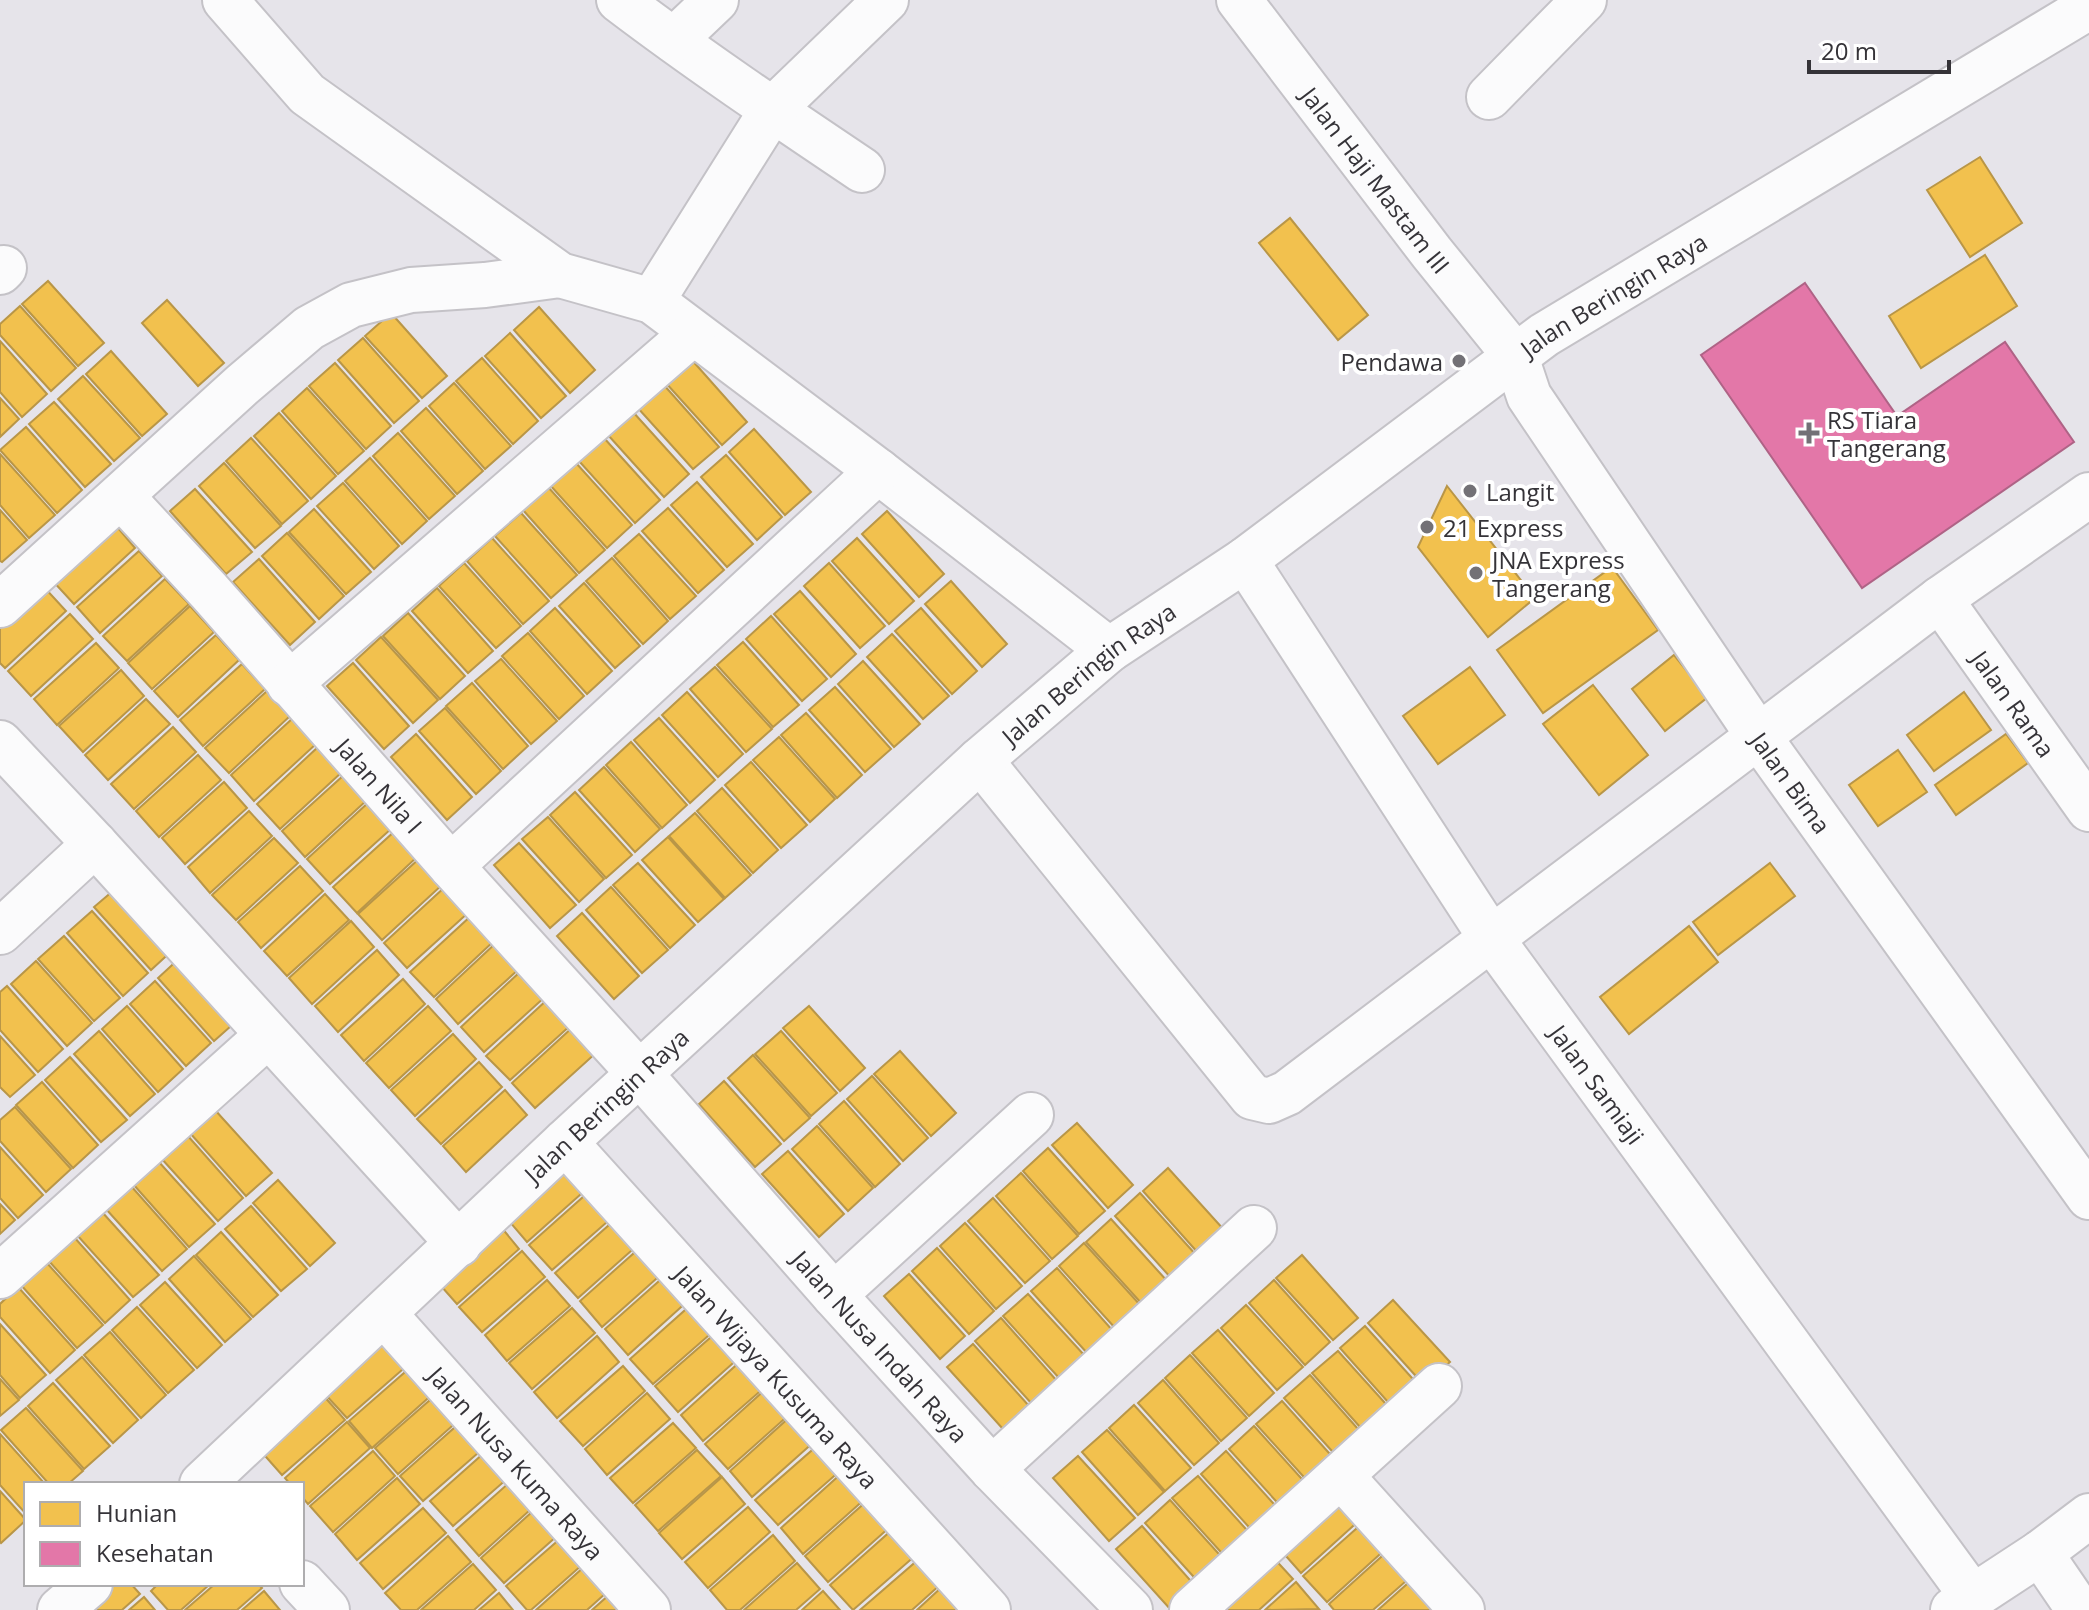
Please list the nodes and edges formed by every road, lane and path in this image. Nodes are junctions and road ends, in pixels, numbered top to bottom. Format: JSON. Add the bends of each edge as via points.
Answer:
{"nodes":[{"id":1,"x":225,"y":0,"type":"edge"},
{"id":2,"x":619,"y":0,"type":"edge"},
{"id":3,"x":716,"y":0,"type":"edge"},
{"id":4,"x":886,"y":0,"type":"edge"},
{"id":5,"x":1239,"y":0,"type":"edge"},
{"id":6,"x":1584,"y":0,"type":"edge"},
{"id":7,"x":2089,"y":7,"type":"edge"},
{"id":8,"x":674,"y":40,"type":"junction"},
{"id":9,"x":1489,"y":97,"type":"dead end"},
{"id":10,"x":772,"y":110,"type":"junction"},
{"id":11,"x":862,"y":170,"type":"dead end"},
{"id":12,"x":560,"y":275,"type":"junction"},
{"id":13,"x":652,"y":301,"type":"junction"},
{"id":14,"x":693,"y":333,"type":"junction"},
{"id":15,"x":1516,"y":357,"type":"junction"},
{"id":16,"x":878,"y":471,"type":"junction"},
{"id":17,"x":2089,"y":495,"type":"edge"},
{"id":18,"x":121,"y":496,"type":"junction"},
{"id":19,"x":1245,"y":560,"type":"junction"},
{"id":20,"x":1940,"y":599,"type":"junction"},
{"id":21,"x":0,"y":605,"type":"edge"},
{"id":22,"x":1109,"y":650,"type":"junction"},
{"id":23,"x":289,"y":684,"type":"junction"},
{"id":24,"x":1759,"y":737,"type":"junction"},
{"id":25,"x":0,"y":743,"type":"edge"},
{"id":26,"x":980,"y":760,"type":"junction"},
{"id":27,"x":2089,"y":809,"type":"edge"},
{"id":28,"x":95,"y":844,"type":"junction"},
{"id":29,"x":451,"y":866,"type":"junction"},
{"id":30,"x":0,"y":932,"type":"edge"},
{"id":31,"x":1491,"y":938,"type":"junction"},
{"id":32,"x":268,"y":1035,"type":"junction"},
{"id":33,"x":640,"y":1074,"type":"junction"},
{"id":34,"x":1031,"y":1115,"type":"dead end"},
{"id":35,"x":565,"y":1142,"type":"junction"},
{"id":36,"x":2089,"y":1197,"type":"edge"},
{"id":37,"x":1254,"y":1228,"type":"dead end"},
{"id":38,"x":459,"y":1244,"type":"junction"},
{"id":39,"x":0,"y":1276,"type":"edge"},
{"id":40,"x":834,"y":1295,"type":"junction"},
{"id":41,"x":385,"y":1315,"type":"junction"},
{"id":42,"x":1439,"y":1386,"type":"dead end"},
{"id":43,"x":992,"y":1469,"type":"junction"},
{"id":44,"x":1342,"y":1477,"type":"junction"},
{"id":45,"x":207,"y":1482,"type":"edge"},
{"id":46,"x":2089,"y":1516,"type":"edge"},
{"id":47,"x":2040,"y":1553,"type":"junction"},
{"id":48,"x":304,"y":1585,"type":"edge"},
{"id":49,"x":88,"y":1586,"type":"edge"},
{"id":50,"x":1962,"y":1603,"type":"edge"},
{"id":51,"x":60,"y":1610,"type":"edge"},
{"id":52,"x":327,"y":1610,"type":"edge"},
{"id":53,"x":648,"y":1610,"type":"edge"},
{"id":54,"x":988,"y":1610,"type":"edge"},
{"id":55,"x":1130,"y":1610,"type":"edge"},
{"id":56,"x":1192,"y":1610,"type":"edge"},
{"id":57,"x":1462,"y":1610,"type":"edge"},
{"id":58,"x":2079,"y":1610,"type":"edge"}],
"edges":[{"from":1,"to":12,"type":"street","via":[[307,94]]},
{"from":2,"to":8,"type":"street"},
{"from":3,"to":8,"type":"street"},
{"from":4,"to":10,"type":"street"},
{"from":5,"to":15,"type":"street","name":"Jalan Haji Mastam III"},
{"from":6,"to":9,"type":"street"},
{"from":7,"to":15,"type":"street","name":"Jalan Beringin Raya","via":[[1544,335]]},
{"from":8,"to":10,"type":"street"},
{"from":10,"to":11,"type":"street"},
{"from":10,"to":13,"type":"street"},
{"from":12,"to":13,"type":"street"},
{"from":12,"to":18,"type":"street","via":[[411,290],[351,305],[309,328]]},
{"from":13,"to":14,"type":"street"},
{"from":14,"to":16,"type":"street"},
{"from":14,"to":23,"type":"street"},
{"from":15,"to":19,"type":"street","name":"Jalan Beringin Raya"},
{"from":15,"to":24,"type":"street","name":"Jalan Bima","via":[[1529,396]]},
{"from":16,"to":22,"type":"street"},
{"from":16,"to":29,"type":"street"},
{"from":17,"to":20,"type":"street"},
{"from":18,"to":21,"type":"street"},
{"from":18,"to":23,"type":"street","name":"Jalan Nila I"},
{"from":19,"to":22,"type":"street","name":"Jalan Beringin Raya"},
{"from":19,"to":31,"type":"street","name":"Jalan Samiaji"},
{"from":20,"to":24,"type":"street"},
{"from":20,"to":27,"type":"street","name":"Jalan Rama"},
{"from":22,"to":26,"type":"street","name":"Jalan Beringin Raya"},
{"from":23,"to":29,"type":"street","name":"Jalan Nila I"},
{"from":24,"to":31,"type":"street"},
{"from":24,"to":36,"type":"street","name":"Jalan Bima"},
{"from":25,"to":28,"type":"street"},
{"from":26,"to":31,"type":"street","via":[[1252,1097],[1269,1101],[1287,1093]]},
{"from":26,"to":33,"type":"street","name":"Jalan Beringin Raya"},
{"from":28,"to":30,"type":"street"},
{"from":28,"to":32,"type":"street"},
{"from":29,"to":33,"type":"street","name":"Jalan Nila I"},
{"from":31,"to":50,"type":"street","name":"Jalan Samiaji"},
{"from":32,"to":38,"type":"street"},
{"from":32,"to":39,"type":"street"},
{"from":33,"to":35,"type":"street","name":"Jalan Beringin Raya"},
{"from":33,"to":40,"type":"street","name":"Jalan Nusa Indah Raya"},
{"from":34,"to":40,"type":"street"},
{"from":35,"to":38,"type":"street","name":"Jalan Beringin Raya"},
{"from":35,"to":54,"type":"street","name":"Jalan Wijaya Kusuma Raya"},
{"from":37,"to":43,"type":"street"},
{"from":38,"to":41,"type":"street","name":"Jalan Beringin Raya"},
{"from":40,"to":43,"type":"street","name":"Jalan Nusa Indah Raya"},
{"from":41,"to":45,"type":"street","name":"Jalan Beringin Raya"},
{"from":41,"to":53,"type":"street","name":"Jalan Nusa Kuma Raya"},
{"from":42,"to":44,"type":"street"},
{"from":43,"to":55,"type":"street","name":"Jalan Nusa Indah Raya"},
{"from":44,"to":56,"type":"street"},
{"from":44,"to":57,"type":"street"},
{"from":46,"to":47,"type":"street"},
{"from":47,"to":50,"type":"street"},
{"from":47,"to":58,"type":"street"},
{"from":48,"to":52,"type":"street"},
{"from":49,"to":51,"type":"street"}]}
